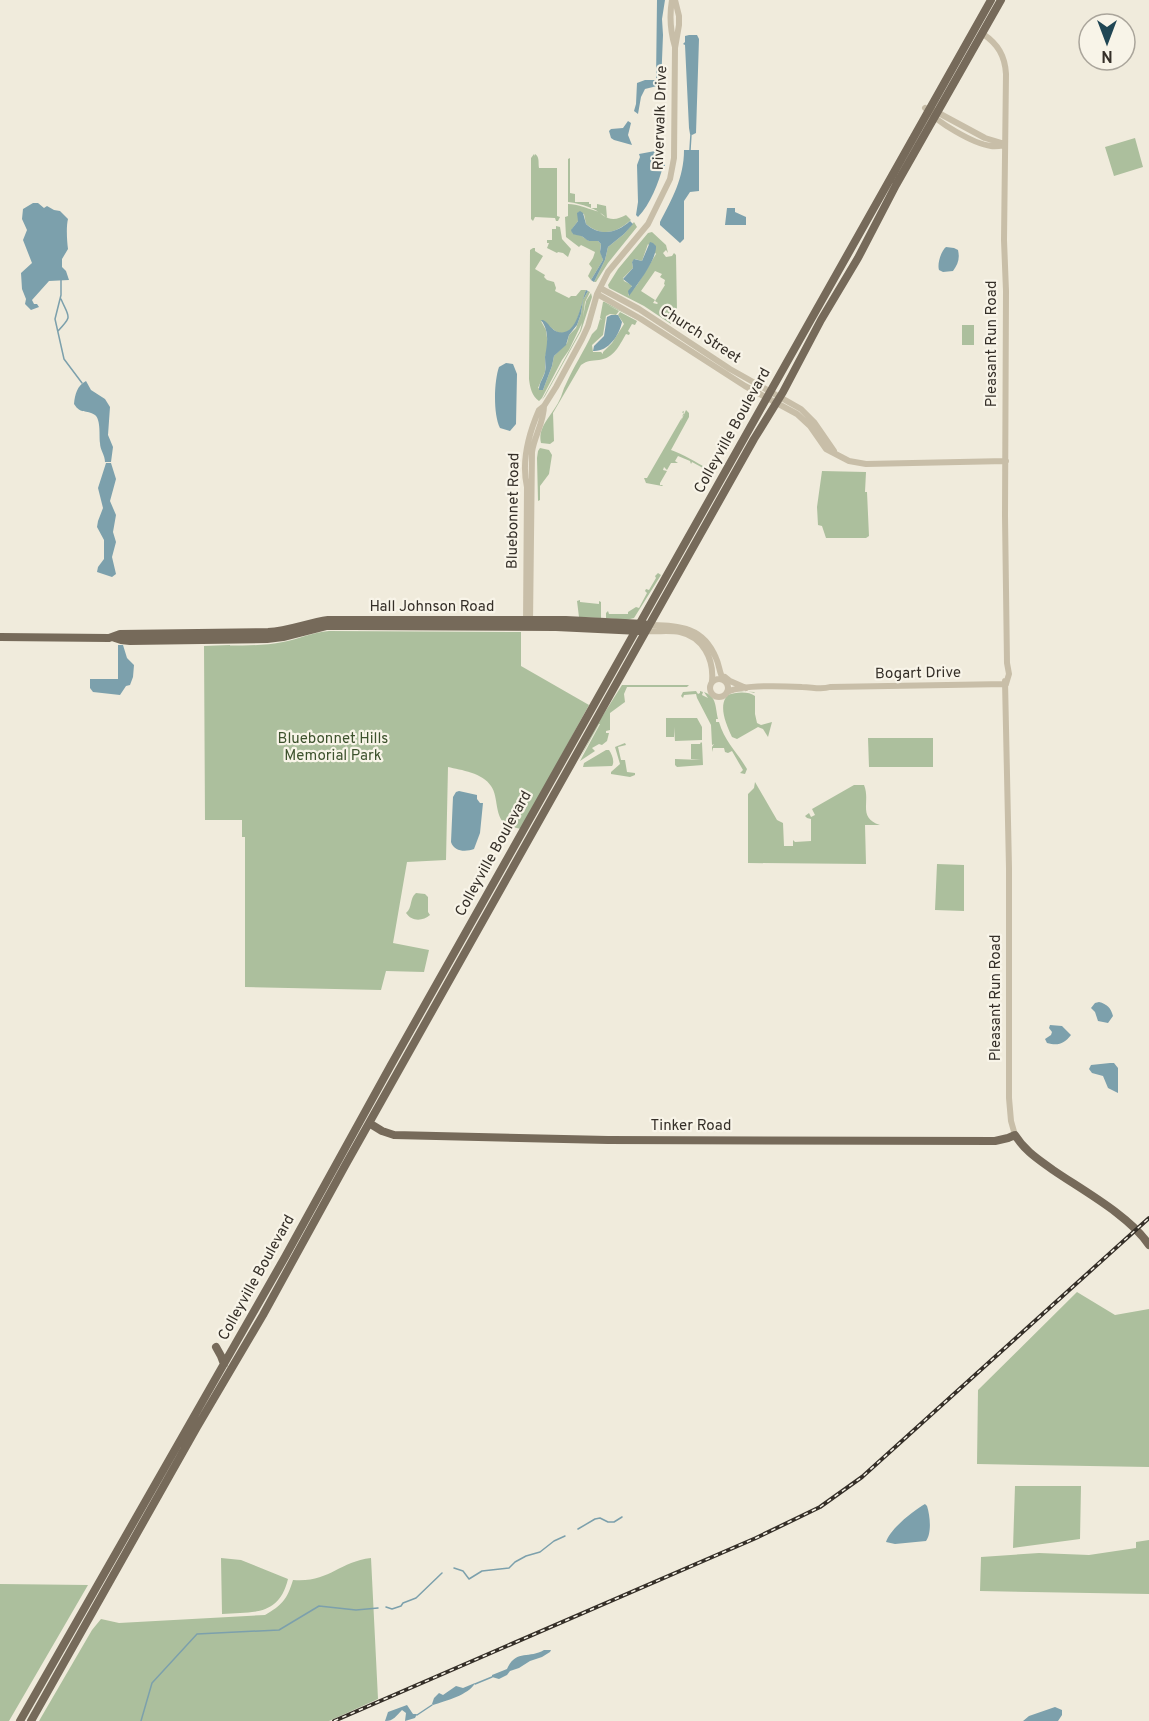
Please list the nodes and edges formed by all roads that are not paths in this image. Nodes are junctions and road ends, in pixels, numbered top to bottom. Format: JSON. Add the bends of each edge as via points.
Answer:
{"nodes":[{"id":1,"x":674,"y":0,"type":"edge"},
{"id":2,"x":991,"y":0,"type":"edge"},
{"id":3,"x":1001,"y":0,"type":"edge"},
{"id":4,"x":983,"y":34,"type":"junction"},
{"id":5,"x":929,"y":110,"type":"junction"},
{"id":6,"x":937,"y":116,"type":"junction"},
{"id":7,"x":1005,"y":145,"type":"junction"},
{"id":8,"x":893,"y":183,"type":"junction"},
{"id":9,"x":866,"y":223,"type":"junction"},
{"id":10,"x":873,"y":230,"type":"junction"},
{"id":11,"x":599,"y":291,"type":"junction"},
{"id":12,"x":673,"y":331,"type":"junction"},
{"id":13,"x":669,"y":338,"type":"junction"},
{"id":14,"x":709,"y":359,"type":"junction"},
{"id":15,"x":769,"y":394,"type":"junction"},
{"id":16,"x":778,"y":400,"type":"junction"},
{"id":17,"x":544,"y":406,"type":"joint"},
{"id":18,"x":1006,"y":461,"type":"junction"},
{"id":19,"x":576,"y":620,"type":"junction"},
{"id":20,"x":528,"y":624,"type":"junction"},
{"id":21,"x":556,"y":627,"type":"junction"},
{"id":22,"x":638,"y":627,"type":"junction"},
{"id":23,"x":648,"y":628,"type":"junction"},
{"id":24,"x":0,"y":637,"type":"edge"},
{"id":25,"x":712,"y":655,"type":"junction"},
{"id":26,"x":719,"y":665,"type":"junction"},
{"id":27,"x":712,"y":681,"type":"junction"},
{"id":28,"x":726,"y":682,"type":"junction"},
{"id":29,"x":1006,"y":684,"type":"junction"},
{"id":30,"x":746,"y":688,"type":"junction"},
{"id":31,"x":727,"y":692,"type":"junction"},
{"id":32,"x":536,"y":807,"type":"junction"},
{"id":33,"x":544,"y":812,"type":"junction"},
{"id":34,"x":419,"y":1014,"type":"junction"},
{"id":35,"x":429,"y":1017,"type":"junction"},
{"id":36,"x":369,"y":1123,"type":"junction"},
{"id":37,"x":1015,"y":1135,"type":"junction"},
{"id":38,"x":1147,"y":1239,"type":"edge"},
{"id":39,"x":216,"y":1347,"type":"dead end"},
{"id":40,"x":224,"y":1364,"type":"junction"},
{"id":41,"x":54,"y":1671,"type":"junction"},
{"id":42,"x":20,"y":1721,"type":"edge"},
{"id":43,"x":31,"y":1721,"type":"edge"}],
"edges":[{"from":1,"to":11,"type":"street","name":"Riverwalk Drive","via":[[669,15],[675,48],[674,159],[670,179],[648,224],[609,272]]},
{"from":2,"to":5,"type":"main road","name":"Colleyville Boulevard"},
{"from":3,"to":4,"type":"main road","name":"Colleyville Boulevard"},
{"from":4,"to":6,"type":"main road","name":"Colleyville Boulevard"},
{"from":4,"to":7,"type":"street","name":"Pleasant Run Road","via":[[997,45],[1006,64]]},
{"from":5,"to":6,"type":"street"},
{"from":5,"to":8,"type":"main road","name":"Colleyville Boulevard"},
{"from":6,"to":7,"type":"street"},
{"from":6,"to":8,"type":"main road","name":"Colleyville Boulevard"},
{"from":7,"to":18,"type":"street","name":"Pleasant Run Road"},
{"from":8,"to":9,"type":"main road","name":"Colleyville Boulevard"},
{"from":8,"to":10,"type":"main road","name":"Colleyville Boulevard"},
{"from":9,"to":10,"type":"main road"},
{"from":9,"to":15,"type":"main road","name":"Colleyville Boulevard"},
{"from":10,"to":16,"type":"main road","name":"Colleyville Boulevard"},
{"from":11,"to":12,"type":"street","name":"Church Street","via":[[639,309]]},
{"from":11,"to":13,"type":"street","name":"Church Street"},
{"from":11,"to":17,"type":"street","name":"Riverwalk Drive","via":[[582,339]]},
{"from":12,"to":13,"type":"street"},
{"from":12,"to":14,"type":"street","name":"Church Street"},
{"from":13,"to":14,"type":"street","name":"Church Street"},
{"from":14,"to":15,"type":"street","name":"Church Street"},
{"from":15,"to":16,"type":"street","name":"Church Street"},
{"from":15,"to":22,"type":"main road","name":"Colleyville Boulevard"},
{"from":16,"to":18,"type":"street","name":"Church Street","via":[[801,409],[822,445],[849,461]]},
{"from":16,"to":23,"type":"main road","name":"Colleyville Boulevard"},
{"from":17,"to":20,"type":"street","name":"Bluebonnet Road","via":[[530,444]]},
{"from":18,"to":29,"type":"street","name":"Pleasant Run Road"},
{"from":19,"to":20,"type":"main road","name":"Hall Johnson Road"},
{"from":19,"to":21,"type":"main road"},
{"from":19,"to":22,"type":"main road","name":"Hall Johnson Road"},
{"from":20,"to":21,"type":"main road","name":"Hall Johnson Road"},
{"from":20,"to":24,"type":"main road","name":"Hall Johnson Road","via":[[328,620],[282,632]]},
{"from":21,"to":22,"type":"main road","name":"Hall Johnson Road"},
{"from":22,"to":23,"type":"main road","name":"Hall Johnson Road"},
{"from":22,"to":32,"type":"main road","name":"Colleyville Boulevard"},
{"from":23,"to":25,"type":"street","name":"Hall Johnson Road","via":[[680,626],[707,643]]},
{"from":23,"to":33,"type":"main road","name":"Colleyville Boulevard"},
{"from":25,"to":26,"type":"street","name":"Hall Johnson Road"},
{"from":25,"to":27,"type":"street"},
{"from":26,"to":28,"type":"street","name":"Hall Johnson Road","via":[[720,676]]},
{"from":26,"to":30,"type":"street","via":[[728,680]]},
{"from":27,"to":28,"type":"street"},
{"from":27,"to":31,"type":"street","via":[[712,695],[720,697]]},
{"from":28,"to":30,"type":"street","name":"Bogart Drive"},
{"from":28,"to":31,"type":"street"},
{"from":29,"to":30,"type":"street","name":"Bogart Drive"},
{"from":29,"to":37,"type":"street","name":"Pleasant Run Road","via":[[1009,1098]]},
{"from":30,"to":31,"type":"street","name":"Bogart Drive"},
{"from":32,"to":33,"type":"main road"},
{"from":32,"to":34,"type":"main road","name":"Colleyville Boulevard"},
{"from":33,"to":35,"type":"main road","name":"Colleyville Boulevard"},
{"from":34,"to":35,"type":"main road"},
{"from":34,"to":40,"type":"main road","name":"Colleyville Boulevard"},
{"from":35,"to":36,"type":"main road","name":"Colleyville Boulevard"},
{"from":36,"to":37,"type":"main road","name":"Tinker Road","via":[[394,1135],[608,1140],[995,1141]]},
{"from":36,"to":41,"type":"main road","name":"Colleyville Boulevard","via":[[263,1315]]},
{"from":37,"to":38,"type":"main road","via":[[1031,1154]]},
{"from":39,"to":40,"type":"main road"},
{"from":40,"to":41,"type":"main road","name":"Colleyville Boulevard"},
{"from":41,"to":42,"type":"main road","name":"Colleyville Boulevard"},
{"from":41,"to":43,"type":"main road","name":"Colleyville Boulevard"}]}
